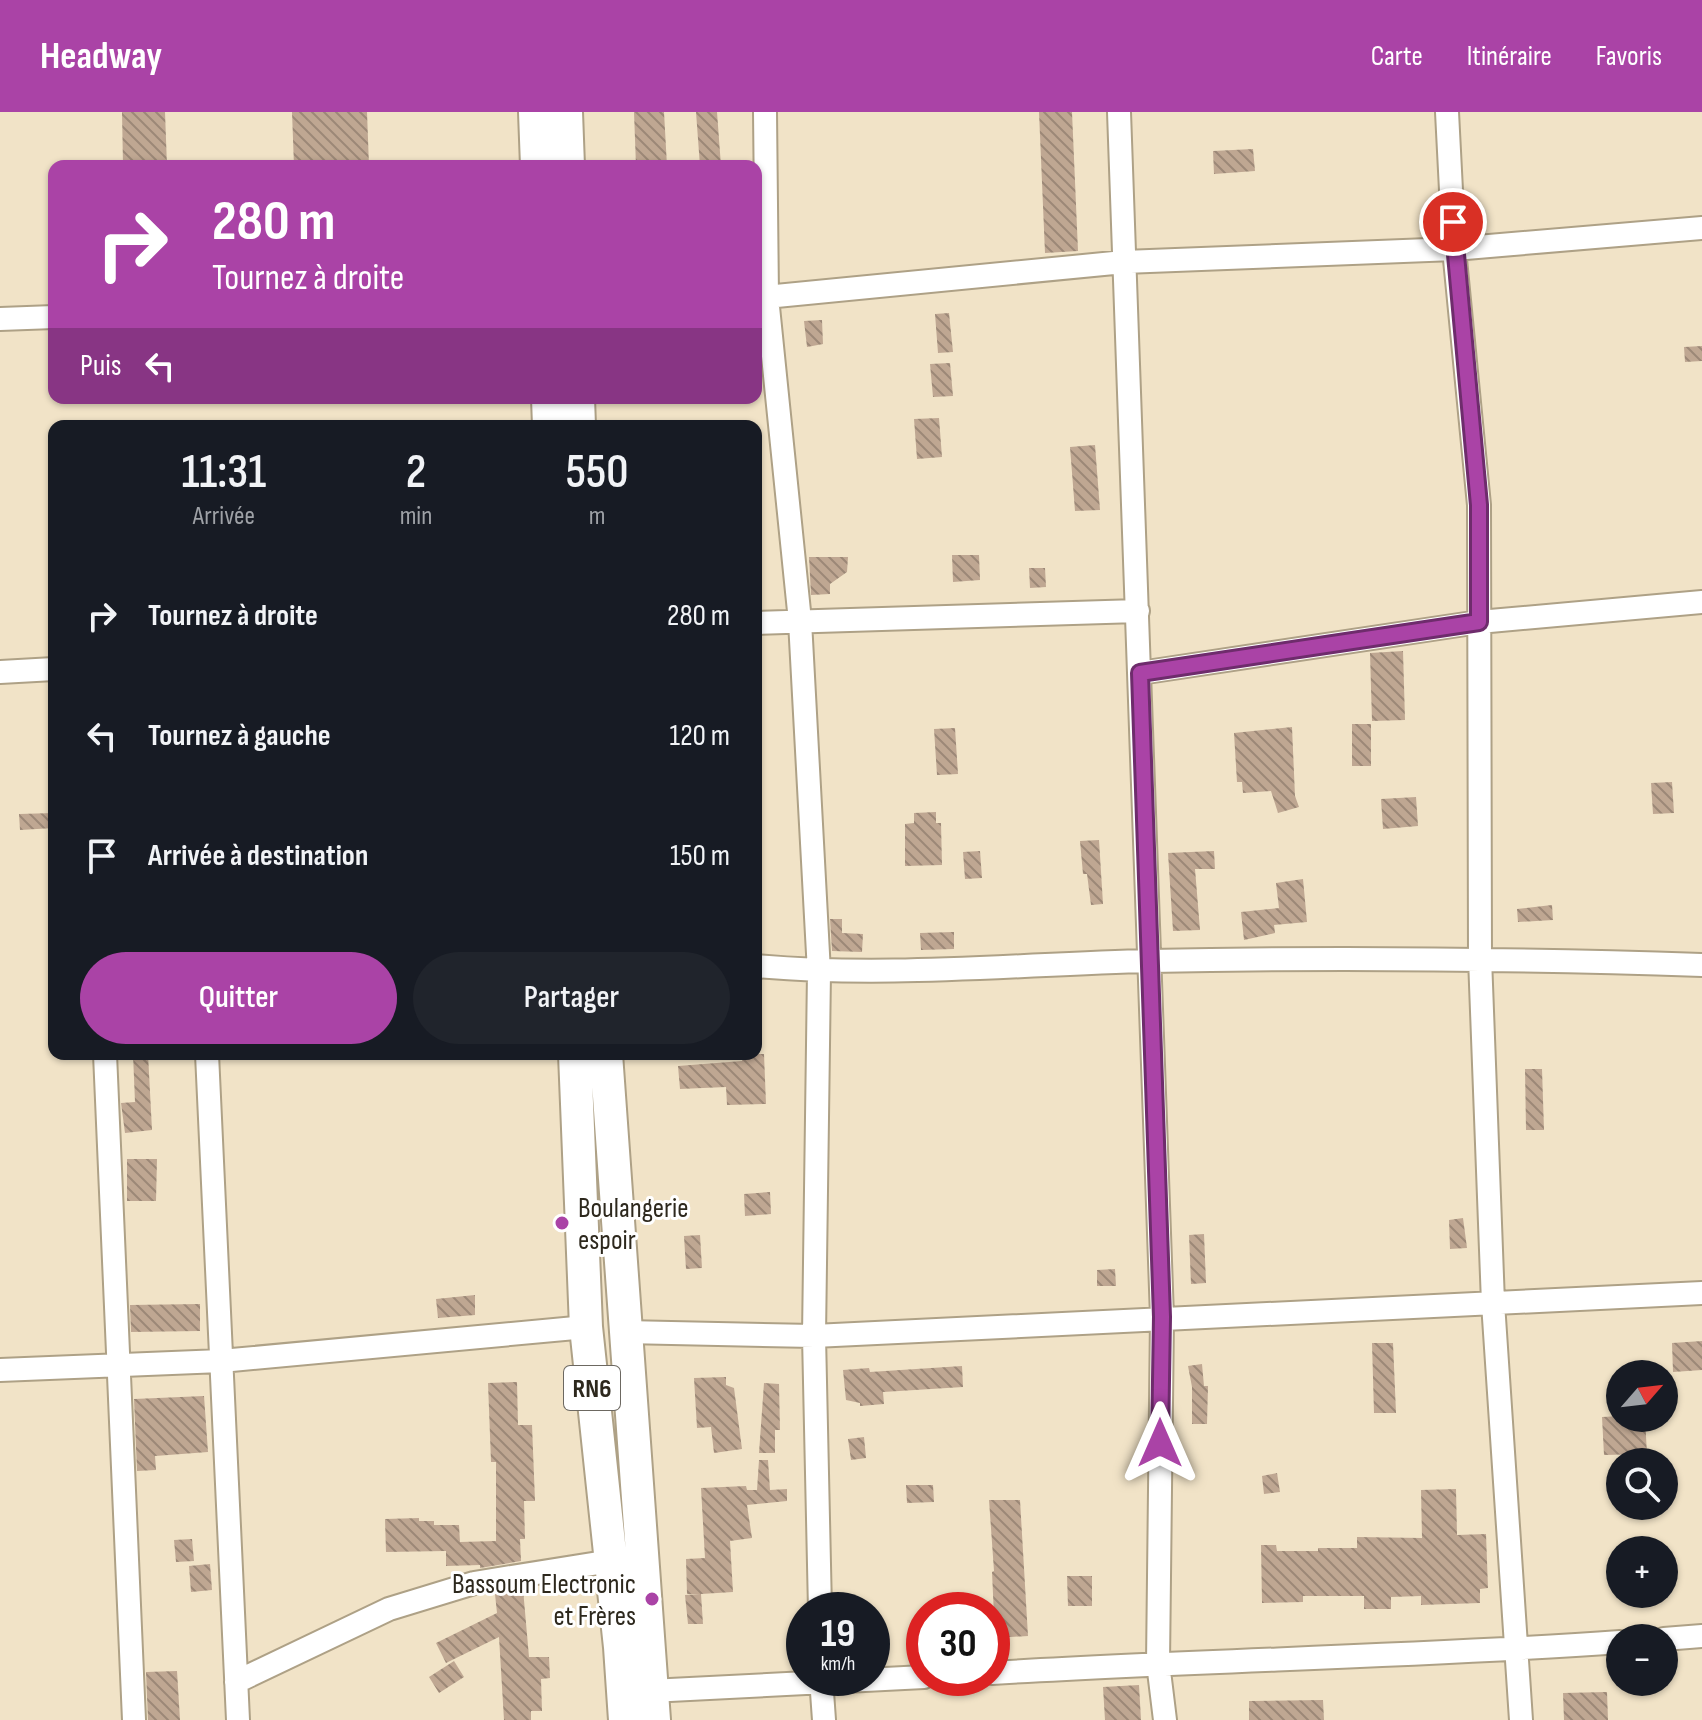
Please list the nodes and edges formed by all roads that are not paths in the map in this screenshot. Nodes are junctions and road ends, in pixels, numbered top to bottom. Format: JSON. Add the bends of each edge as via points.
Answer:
{"nodes":[{"id":1,"x":535,"y":112,"type":"edge"},
{"id":2,"x":566,"y":112,"type":"edge"},
{"id":3,"x":765,"y":112,"type":"edge"},
{"id":4,"x":1119,"y":112,"type":"edge"},
{"id":5,"x":1447,"y":112,"type":"edge"},
{"id":6,"x":537,"y":160,"type":"edge"},
{"id":7,"x":568,"y":160,"type":"edge"},
{"id":8,"x":1702,"y":228,"type":"edge"},
{"id":9,"x":1454,"y":249,"type":"junction"},
{"id":10,"x":762,"y":252,"type":"edge"},
{"id":11,"x":1124,"y":262,"type":"junction"},
{"id":12,"x":762,"y":298,"type":"edge"},
{"id":13,"x":762,"y":306,"type":"edge"},
{"id":14,"x":48,"y":317,"type":"edge"},
{"id":15,"x":0,"y":319,"type":"edge"},
{"id":16,"x":1702,"y":602,"type":"edge"},
{"id":17,"x":1138,"y":611,"type":"junction"},
{"id":18,"x":800,"y":621,"type":"junction"},
{"id":19,"x":1479,"y":622,"type":"junction"},
{"id":20,"x":762,"y":623,"type":"edge"},
{"id":21,"x":48,"y":669,"type":"edge"},
{"id":22,"x":0,"y":672,"type":"edge"},
{"id":23,"x":1140,"y":673,"type":"junction"},
{"id":24,"x":1480,"y":958,"type":"junction"},
{"id":25,"x":1150,"y":961,"type":"junction"},
{"id":26,"x":1702,"y":965,"type":"edge"},
{"id":27,"x":762,"y":967,"type":"edge"},
{"id":28,"x":819,"y":972,"type":"junction"},
{"id":29,"x":105,"y":1060,"type":"edge"},
{"id":30,"x":207,"y":1060,"type":"edge"},
{"id":31,"x":575,"y":1060,"type":"edge"},
{"id":32,"x":606,"y":1060,"type":"edge"},
{"id":33,"x":1702,"y":1293,"type":"edge"},
{"id":34,"x":1493,"y":1303,"type":"junction"},
{"id":35,"x":1162,"y":1317,"type":"junction"},
{"id":36,"x":586,"y":1327,"type":"junction"},
{"id":37,"x":625,"y":1332,"type":"junction"},
{"id":38,"x":814,"y":1336,"type":"junction"},
{"id":39,"x":221,"y":1361,"type":"junction"},
{"id":40,"x":118,"y":1365,"type":"junction"},
{"id":41,"x":0,"y":1370,"type":"edge"},
{"id":42,"x":611,"y":1561,"type":"junction"},
{"id":43,"x":820,"y":1592,"type":"edge"},
{"id":44,"x":1702,"y":1636,"type":"edge"},
{"id":45,"x":1678,"y":1638,"type":"edge"},
{"id":46,"x":1606,"y":1643,"type":"edge"},
{"id":47,"x":1516,"y":1650,"type":"junction"},
{"id":48,"x":1158,"y":1663,"type":"junction"},
{"id":49,"x":1010,"y":1672,"type":"edge"},
{"id":50,"x":236,"y":1682,"type":"junction"},
{"id":51,"x":786,"y":1686,"type":"edge"},
{"id":52,"x":822,"y":1696,"type":"edge"},
{"id":53,"x":652,"y":1706,"type":"edge"},
{"id":54,"x":134,"y":1720,"type":"edge"},
{"id":55,"x":238,"y":1720,"type":"edge"},
{"id":56,"x":625,"y":1720,"type":"edge"},
{"id":57,"x":824,"y":1720,"type":"edge"},
{"id":58,"x":1165,"y":1720,"type":"edge"},
{"id":59,"x":1521,"y":1720,"type":"edge"}],
"edges":[{"from":1,"to":6,"type":"highway"},
{"from":2,"to":7,"type":"highway"},
{"from":3,"to":10,"type":"street"},
{"from":4,"to":11,"type":"street"},
{"from":5,"to":9,"type":"street"},
{"from":8,"to":9,"type":"street"},
{"from":9,"to":11,"type":"street"},
{"from":9,"to":19,"type":"street","via":[[1479,505]]},
{"from":11,"to":12,"type":"street"},
{"from":11,"to":17,"type":"street"},
{"from":13,"to":18,"type":"street"},
{"from":14,"to":15,"type":"street"},
{"from":16,"to":19,"type":"street"},
{"from":17,"to":18,"type":"street"},
{"from":17,"to":23,"type":"street"},
{"from":18,"to":20,"type":"street"},
{"from":18,"to":28,"type":"street"},
{"from":19,"to":23,"type":"street"},
{"from":19,"to":24,"type":"street"},
{"from":21,"to":22,"type":"street"},
{"from":23,"to":25,"type":"street"},
{"from":24,"to":25,"type":"street"},
{"from":24,"to":26,"type":"street"},
{"from":24,"to":34,"type":"street"},
{"from":25,"to":28,"type":"street"},
{"from":25,"to":35,"type":"street"},
{"from":27,"to":28,"type":"street"},
{"from":28,"to":38,"type":"street"},
{"from":29,"to":40,"type":"street"},
{"from":30,"to":39,"type":"street"},
{"from":31,"to":36,"type":"highway","number":"RN6"},
{"from":32,"to":37,"type":"highway","number":"RN6"},
{"from":33,"to":34,"type":"street"},
{"from":34,"to":35,"type":"street"},
{"from":34,"to":47,"type":"street"},
{"from":35,"to":38,"type":"street"},
{"from":35,"to":48,"type":"street"},
{"from":36,"to":39,"type":"street"},
{"from":36,"to":42,"type":"highway","number":"RN6"},
{"from":37,"to":38,"type":"street"},
{"from":37,"to":53,"type":"highway","number":"RN6"},
{"from":38,"to":43,"type":"street"},
{"from":39,"to":40,"type":"street"},
{"from":39,"to":50,"type":"street"},
{"from":40,"to":41,"type":"street"},
{"from":40,"to":54,"type":"street"},
{"from":42,"to":50,"type":"street","via":[[474,1583],[389,1609]]},
{"from":42,"to":56,"type":"highway","number":"RN6"},
{"from":44,"to":45,"type":"street"},
{"from":46,"to":47,"type":"street"},
{"from":47,"to":48,"type":"street"},
{"from":47,"to":59,"type":"street"},
{"from":48,"to":49,"type":"street"},
{"from":48,"to":58,"type":"street"},
{"from":50,"to":55,"type":"street"},
{"from":51,"to":53,"type":"street"},
{"from":52,"to":57,"type":"street"}]}
